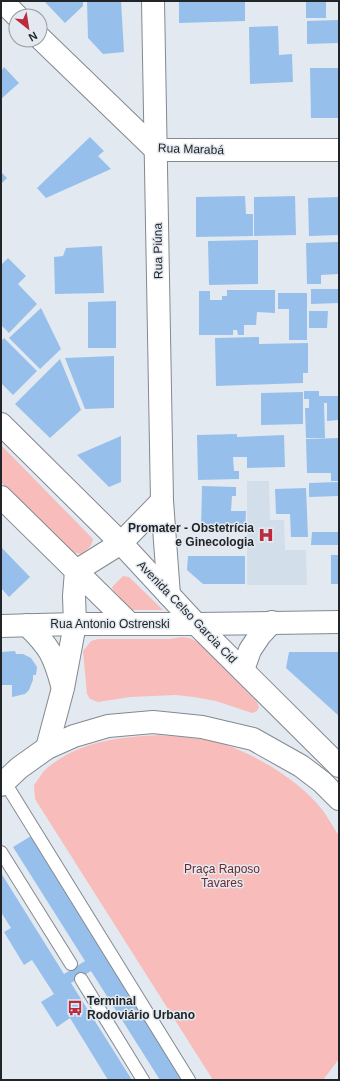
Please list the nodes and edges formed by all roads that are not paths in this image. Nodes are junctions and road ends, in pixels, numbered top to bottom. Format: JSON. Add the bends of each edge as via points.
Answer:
{"nodes":[{"id":1,"x":154,"y":1,"type":"edge"},
{"id":2,"x":48,"y":46,"type":"edge"},
{"id":3,"x":156,"y":150,"type":"junction"},
{"id":4,"x":339,"y":150,"type":"edge"},
{"id":5,"x":1,"y":424,"type":"edge"},
{"id":6,"x":1,"y":497,"type":"edge"},
{"id":7,"x":162,"y":501,"type":"junction"},
{"id":8,"x":121,"y":543,"type":"junction"},
{"id":9,"x":76,"y":571,"type":"junction"},
{"id":10,"x":169,"y":595,"type":"junction"},
{"id":11,"x":272,"y":622,"type":"junction"},
{"id":12,"x":339,"y":622,"type":"edge"},
{"id":13,"x":129,"y":623,"type":"junction"},
{"id":14,"x":74,"y":624,"type":"junction"},
{"id":15,"x":196,"y":624,"type":"junction"},
{"id":16,"x":28,"y":625,"type":"junction"},
{"id":17,"x":1,"y":626,"type":"edge"},
{"id":18,"x":243,"y":670,"type":"junction"},
{"id":19,"x":63,"y":688,"type":"junction"},
{"id":20,"x":253,"y":740,"type":"junction"},
{"id":21,"x":47,"y":748,"type":"junction"},
{"id":22,"x":337,"y":767,"type":"edge"},
{"id":23,"x":3,"y":783,"type":"edge"},
{"id":24,"x":339,"y":800,"type":"edge"},
{"id":25,"x":1,"y":852,"type":"edge"},
{"id":26,"x":71,"y":964,"type":"dead end"},
{"id":27,"x":81,"y":979,"type":"dead end"},
{"id":28,"x":143,"y":1080,"type":"edge"},
{"id":29,"x":189,"y":1080,"type":"edge"}],
"edges":[{"from":1,"to":3,"type":"street","name":"Rua Piúna"},
{"from":2,"to":3,"type":"street","name":"Rua Marabá"},
{"from":3,"to":4,"type":"street","name":"Rua Marabá"},
{"from":3,"to":7,"type":"street","name":"Rua Piúna"},
{"from":5,"to":8,"type":"street","name":"Avenida Celso Garcia Cid"},
{"from":6,"to":9,"type":"street"},
{"from":7,"to":8,"type":"street"},
{"from":7,"to":10,"type":"street","name":"Rua Piúna"},
{"from":8,"to":9,"type":"street"},
{"from":8,"to":10,"type":"street","name":"Avenida Celso Garcia Cid"},
{"from":9,"to":13,"type":"street"},
{"from":9,"to":14,"type":"street"},
{"from":10,"to":15,"type":"street","name":"Avenida Celso Garcia Cid"},
{"from":11,"to":12,"type":"street","name":"Rua Antonio Ostrenski"},
{"from":11,"to":15,"type":"street","name":"Rua Antonio Ostrenski"},
{"from":11,"to":18,"type":"street","via":[[250,650]]},
{"from":13,"to":14,"type":"street","name":"Rua Antonio Ostrenski"},
{"from":13,"to":15,"type":"street","name":"Rua Antonio Ostrenski"},
{"from":14,"to":16,"type":"street","name":"Rua Antonio Ostrenski"},
{"from":14,"to":19,"type":"street"},
{"from":15,"to":18,"type":"street","name":"Avenida Celso Garcia Cid"},
{"from":16,"to":17,"type":"street","name":"Rua Antonio Ostrenski"},
{"from":16,"to":19,"type":"street","via":[[49,649],[56,662]]},
{"from":18,"to":22,"type":"street","name":"Avenida Celso Garcia Cid"},
{"from":19,"to":21,"type":"street"},
{"from":20,"to":21,"type":"street","via":[[202,727],[153,722],[108,726],[74,736]]},
{"from":20,"to":22,"type":"street"},
{"from":20,"to":24,"type":"street","via":[[301,766],[322,782]]},
{"from":21,"to":23,"type":"street"},
{"from":23,"to":29,"type":"lane"},
{"from":25,"to":26,"type":"lane"},
{"from":27,"to":28,"type":"lane"}]}
